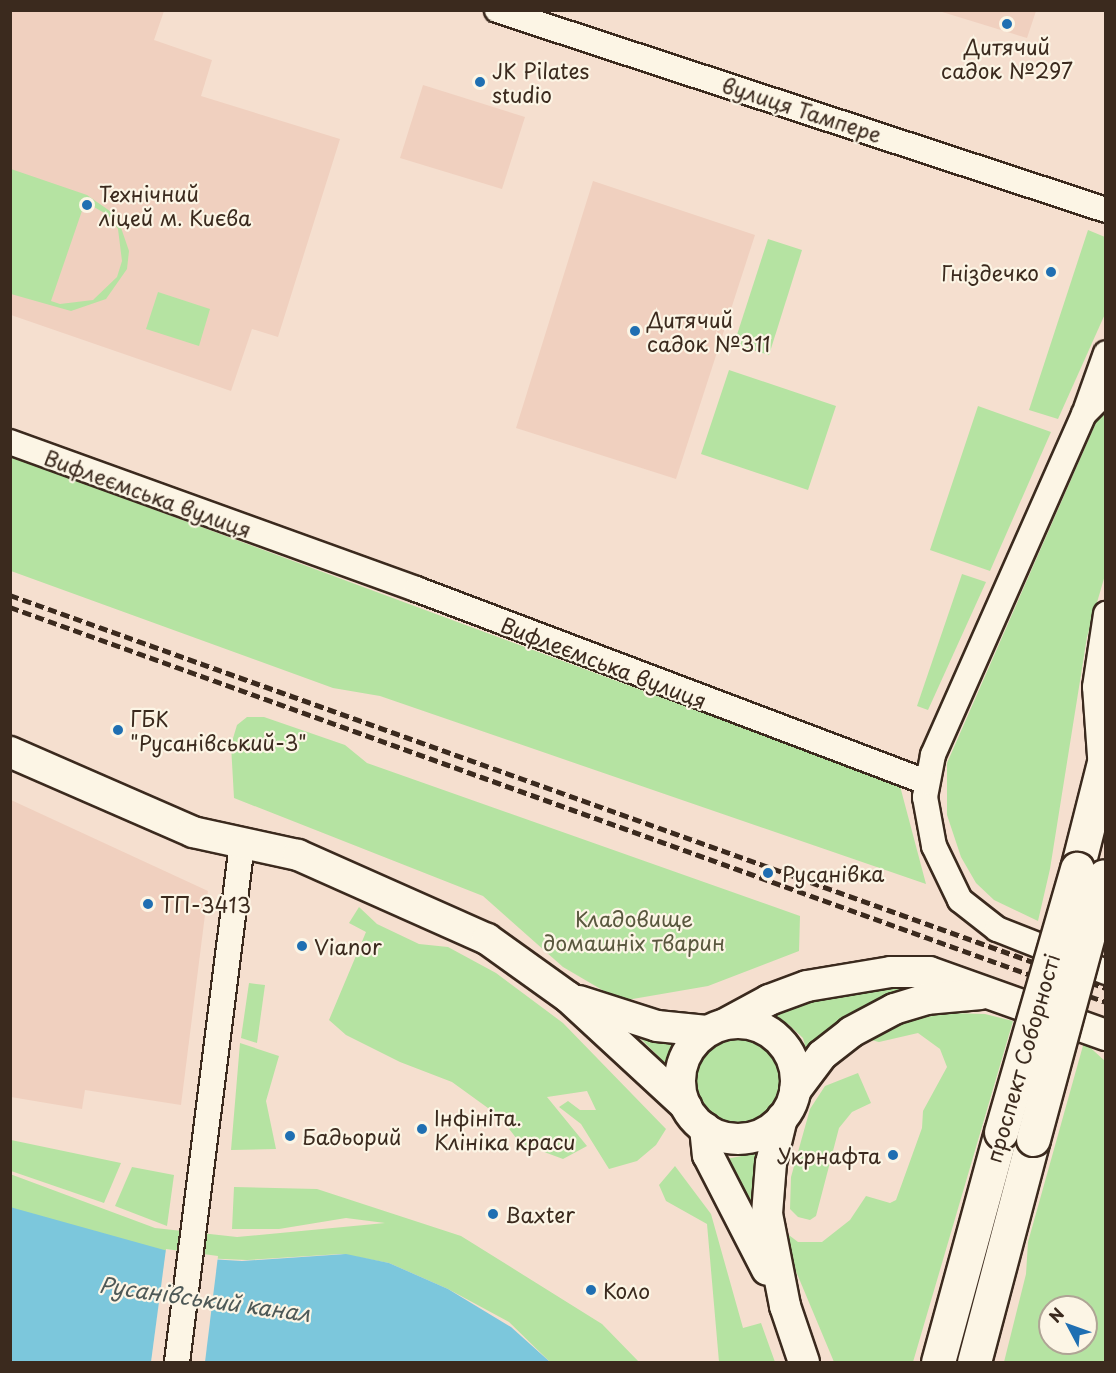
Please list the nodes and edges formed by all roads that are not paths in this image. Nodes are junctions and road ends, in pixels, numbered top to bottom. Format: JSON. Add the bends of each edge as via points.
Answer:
{"nodes":[{"id":1,"x":497,"y":10,"type":"edge"},
{"id":2,"x":1106,"y":210,"type":"edge"},
{"id":3,"x":1106,"y":353,"type":"edge"},
{"id":4,"x":1106,"y":392,"type":"edge"},
{"id":5,"x":1084,"y":414,"type":"junction"},
{"id":6,"x":10,"y":442,"type":"edge"},
{"id":7,"x":1106,"y":614,"type":"edge"},
{"id":8,"x":10,"y":752,"type":"edge"},
{"id":9,"x":1103,"y":762,"type":"edge"},
{"id":10,"x":926,"y":782,"type":"junction"},
{"id":11,"x":242,"y":844,"type":"junction"},
{"id":12,"x":1095,"y":872,"type":"edge"},
{"id":13,"x":1106,"y":972,"type":"edge"},
{"id":14,"x":993,"y":994,"type":"junction"},
{"id":15,"x":568,"y":997,"type":"junction"},
{"id":16,"x":716,"y":1028,"type":"junction"},
{"id":17,"x":1106,"y":1035,"type":"edge"},
{"id":18,"x":795,"y":1091,"type":"junction"},
{"id":19,"x":695,"y":1117,"type":"junction"},
{"id":20,"x":782,"y":1118,"type":"junction"},
{"id":21,"x":785,"y":1306,"type":"junction"},
{"id":22,"x":975,"y":1360,"type":"edge"},
{"id":23,"x":177,"y":1362,"type":"edge"},
{"id":24,"x":804,"y":1362,"type":"edge"},
{"id":25,"x":938,"y":1362,"type":"edge"}],
"edges":[{"from":1,"to":2,"type":"street","name":"вулиця Тампере"},
{"from":3,"to":5,"type":"street"},
{"from":4,"to":5,"type":"street"},
{"from":5,"to":10,"type":"street","via":[[933,755]]},
{"from":6,"to":10,"type":"street","name":"Вифлеємська вулиця","via":[[416,589]]},
{"from":7,"to":9,"type":"street","via":[[1095,687]]},
{"from":8,"to":11,"type":"main road","via":[[193,832]]},
{"from":9,"to":12,"type":"highway","name":"проспект Соборності"},
{"from":10,"to":13,"type":"street","via":[[934,846],[960,900],[997,929]]},
{"from":11,"to":15,"type":"main road","via":[[298,855],[450,921],[487,939]]},
{"from":11,"to":23,"type":"street"},
{"from":12,"to":22,"type":"highway","name":"проспект Соборності","bridge":true,"via":[[1034,1139]]},
{"from":12,"to":25,"type":"highway","name":"проспект Соборності","bridge":true,"via":[[1001,1132]]},
{"from":14,"to":16,"type":"main road","via":[[929,972],[891,972],[807,986],[769,1000]]},
{"from":14,"to":17,"type":"main road"},
{"from":14,"to":18,"type":"main road","via":[[926,999],[894,1009],[851,1032],[822,1055]]},
{"from":15,"to":16,"type":"main road","via":[[657,1026]]},
{"from":15,"to":19,"type":"main road"},
{"from":16,"to":18,"type":"main road","via":[[744,1023],[778,1038],[795,1072]]},
{"from":16,"to":19,"type":"main road","via":[[684,1057],[680,1090]]},
{"from":18,"to":20,"type":"main road"},
{"from":19,"to":20,"type":"main road","via":[[737,1139],[769,1130]]},
{"from":19,"to":21,"type":"main road","via":[[708,1155]]},
{"from":20,"to":21,"type":"main road","via":[[771,1163],[767,1214]]},
{"from":21,"to":24,"type":"main road"}]}
